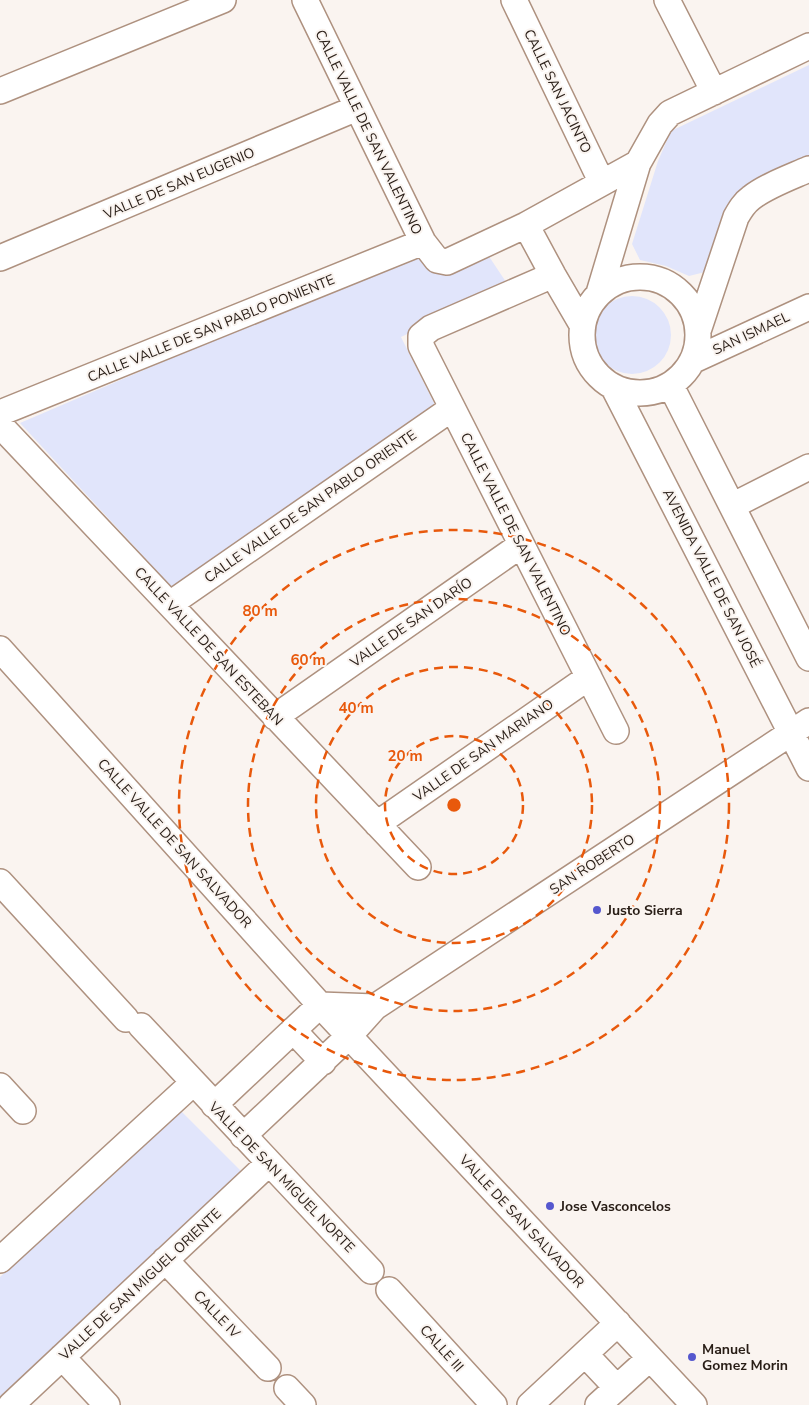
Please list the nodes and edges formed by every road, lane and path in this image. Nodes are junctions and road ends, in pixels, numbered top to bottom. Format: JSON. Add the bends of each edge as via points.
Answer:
{"nodes":[{"id":1,"x":223,"y":0,"type":"edge"},
{"id":2,"x":305,"y":0,"type":"edge"},
{"id":3,"x":514,"y":0,"type":"edge"},
{"id":4,"x":667,"y":0,"type":"edge"},
{"id":5,"x":809,"y":46,"type":"edge"},
{"id":6,"x":0,"y":91,"type":"edge"},
{"id":7,"x":714,"y":92,"type":"junction"},
{"id":8,"x":357,"y":108,"type":"junction"},
{"id":9,"x":638,"y":163,"type":"junction"},
{"id":10,"x":809,"y":169,"type":"edge"},
{"id":11,"x":602,"y":182,"type":"junction"},
{"id":12,"x":526,"y":225,"type":"junction"},
{"id":13,"x":430,"y":251,"type":"junction"},
{"id":14,"x":0,"y":258,"type":"edge"},
{"id":15,"x":553,"y":275,"type":"junction"},
{"id":16,"x":599,"y":293,"type":"junction"},
{"id":17,"x":809,"y":307,"type":"edge"},
{"id":18,"x":582,"y":323,"type":"junction"},
{"id":19,"x":699,"y":328,"type":"junction"},
{"id":20,"x":694,"y":360,"type":"junction"},
{"id":21,"x":670,"y":386,"type":"junction"},
{"id":22,"x":614,"y":388,"type":"junction"},
{"id":23,"x":451,"y":409,"type":"junction"},
{"id":24,"x":0,"y":413,"type":"edge"},
{"id":25,"x":0,"y":425,"type":"edge"},
{"id":26,"x":809,"y":467,"type":"edge"},
{"id":27,"x":732,"y":506,"type":"junction"},
{"id":28,"x":521,"y":545,"type":"junction"},
{"id":29,"x":170,"y":604,"type":"junction"},
{"id":30,"x":802,"y":629,"type":"edge"},
{"id":31,"x":2,"y":657,"type":"edge"},
{"id":32,"x":809,"y":658,"type":"edge"},
{"id":33,"x":589,"y":677,"type":"junction"},
{"id":34,"x":275,"y":717,"type":"junction"},
{"id":35,"x":800,"y":727,"type":"edge"},
{"id":36,"x":616,"y":731,"type":"dead end"},
{"id":37,"x":809,"y":768,"type":"edge"},
{"id":38,"x":377,"y":824,"type":"junction"},
{"id":39,"x":418,"y":867,"type":"dead end"},
{"id":40,"x":0,"y":882,"type":"edge"},
{"id":41,"x":320,"y":1005,"type":"junction"},
{"id":42,"x":376,"y":1006,"type":"junction"},
{"id":43,"x":293,"y":1030,"type":"junction"},
{"id":44,"x":349,"y":1036,"type":"junction"},
{"id":45,"x":322,"y":1062,"type":"junction"},
{"id":46,"x":193,"y":1083,"type":"junction"},
{"id":47,"x":0,"y":1086,"type":"edge"},
{"id":48,"x":214,"y":1105,"type":"junction"},
{"id":49,"x":23,"y":1111,"type":"dead end"},
{"id":50,"x":244,"y":1136,"type":"junction"},
{"id":51,"x":269,"y":1163,"type":"junction"},
{"id":52,"x":0,"y":1260,"type":"edge"},
{"id":53,"x":165,"y":1260,"type":"junction"},
{"id":54,"x":371,"y":1270,"type":"dead end"},
{"id":55,"x":389,"y":1290,"type":"dead end"},
{"id":56,"x":618,"y":1323,"type":"junction"},
{"id":57,"x":585,"y":1354,"type":"junction"},
{"id":58,"x":62,"y":1357,"type":"junction"},
{"id":59,"x":650,"y":1358,"type":"junction"},
{"id":60,"x":268,"y":1368,"type":"dead end"},
{"id":61,"x":617,"y":1388,"type":"junction"},
{"id":62,"x":492,"y":1404,"type":"edge"},
{"id":63,"x":11,"y":1405,"type":"edge"},
{"id":64,"x":107,"y":1405,"type":"edge"},
{"id":65,"x":530,"y":1405,"type":"edge"},
{"id":66,"x":598,"y":1405,"type":"edge"},
{"id":67,"x":694,"y":1405,"type":"edge"}],
"edges":[{"from":1,"to":6,"type":"street"},
{"from":2,"to":8,"type":"street","name":"CALLE VALLE DE SAN VALENTINO"},
{"from":3,"to":11,"type":"street","name":"CALLE SAN JACINTO"},
{"from":4,"to":7,"type":"street"},
{"from":5,"to":7,"type":"street"},
{"from":7,"to":9,"type":"street","via":[[670,113]]},
{"from":8,"to":13,"type":"street","name":"CALLE VALLE DE SAN VALENTINO"},
{"from":8,"to":14,"type":"street","name":"VALLE DE SAN EUGENIO"},
{"from":9,"to":11,"type":"street","name":"CALLE VALLE DE SAN PABLO PONIENTE"},
{"from":9,"to":16,"type":"street"},
{"from":10,"to":19,"type":"street","via":[[762,191],[742,207]]},
{"from":11,"to":12,"type":"street","name":"CALLE VALLE DE SAN PABLO PONIENTE"},
{"from":12,"to":13,"type":"street","name":"CALLE VALLE DE SAN PABLO PONIENTE","via":[[447,262]]},
{"from":12,"to":15,"type":"street"},
{"from":13,"to":24,"type":"street","name":"CALLE VALLE DE SAN PABLO PONIENTE"},
{"from":15,"to":18,"type":"street"},
{"from":15,"to":23,"type":"street","name":"CALLE VALLE DE SAN VALENTINO","via":[[431,328],[421,336],[420,346]]},
{"from":16,"to":18,"type":"street"},
{"from":16,"to":19,"type":"street","via":[[617,281],[638,276],[660,280],[679,291],[692,308]]},
{"from":17,"to":20,"type":"street","name":"SAN ISMAEL"},
{"from":18,"to":22,"type":"street","via":[[581,337],[586,358],[597,375]]},
{"from":19,"to":20,"type":"street"},
{"from":20,"to":21,"type":"street","via":[[684,375]]},
{"from":21,"to":22,"type":"street","via":[[642,394]]},
{"from":21,"to":27,"type":"street"},
{"from":22,"to":35,"type":"street","name":"AVENIDA VALLE DE SAN JOSÉ"},
{"from":23,"to":28,"type":"street","name":"CALLE VALLE DE SAN VALENTINO"},
{"from":23,"to":29,"type":"street","name":"CALLE VALLE DE SAN PABLO ORIENTE"},
{"from":25,"to":29,"type":"street","name":"CALLE VALLE DE SAN ESTEBAN"},
{"from":26,"to":27,"type":"street"},
{"from":27,"to":30,"type":"street"},
{"from":28,"to":33,"type":"street","name":"CALLE VALLE DE SAN VALENTINO"},
{"from":28,"to":34,"type":"street","name":"VALLE DE SAN DARÍO"},
{"from":29,"to":34,"type":"street","name":"CALLE VALLE DE SAN ESTEBAN"},
{"from":30,"to":32,"type":"street"},
{"from":31,"to":41,"type":"street","name":"CALLE VALLE DE SAN SALVADOR"},
{"from":33,"to":36,"type":"street","name":"CALLE VALLE DE SAN VALENTINO"},
{"from":33,"to":38,"type":"street","name":"VALLE DE SAN MARIANO"},
{"from":34,"to":38,"type":"street","name":"CALLE VALLE DE SAN ESTEBAN"},
{"from":35,"to":37,"type":"street","name":"AVENIDA VALLE DE SAN JOSÉ"},
{"from":35,"to":42,"type":"street","name":"SAN ROBERTO"},
{"from":38,"to":39,"type":"street","name":"CALLE VALLE DE SAN ESTEBAN"},
{"from":40,"to":46,"type":"street","name":"VALLE DE SAN MIGUEL NORTE"},
{"from":41,"to":42,"type":"street"},
{"from":41,"to":43,"type":"street"},
{"from":41,"to":44,"type":"street","name":"CALLE VALLE DE SAN SALVADOR"},
{"from":42,"to":44,"type":"street","name":"SAN ROBERTO"},
{"from":43,"to":45,"type":"street"},
{"from":43,"to":48,"type":"street"},
{"from":44,"to":45,"type":"street","name":"SAN ROBERTO"},
{"from":44,"to":56,"type":"street","name":"VALLE DE SAN SALVADOR"},
{"from":45,"to":50,"type":"street","name":"SAN ROBERTO"},
{"from":46,"to":48,"type":"street","name":"VALLE DE SAN MIGUEL NORTE"},
{"from":46,"to":52,"type":"street"},
{"from":47,"to":49,"type":"street"},
{"from":48,"to":50,"type":"street","name":"VALLE DE SAN MIGUEL NORTE"},
{"from":50,"to":51,"type":"street","name":"VALLE DE SAN MIGUEL NORTE"},
{"from":51,"to":53,"type":"street","name":"VALLE DE SAN MIGUEL ORIENTE"},
{"from":51,"to":54,"type":"street","name":"VALLE DE SAN MIGUEL NORTE"},
{"from":53,"to":58,"type":"street","name":"VALLE DE SAN MIGUEL ORIENTE"},
{"from":53,"to":60,"type":"street","name":"CALLE IV"},
{"from":55,"to":62,"type":"street","name":"CALLE III"},
{"from":56,"to":57,"type":"street"},
{"from":56,"to":59,"type":"street","name":"VALLE DE SAN SALVADOR"},
{"from":57,"to":61,"type":"street"},
{"from":57,"to":65,"type":"street"},
{"from":58,"to":63,"type":"street","name":"VALLE DE SAN MIGUEL ORIENTE"},
{"from":58,"to":64,"type":"street"},
{"from":59,"to":61,"type":"street"},
{"from":59,"to":67,"type":"street","name":"VALLE DE SAN SALVADOR"},
{"from":61,"to":66,"type":"street"}]}
